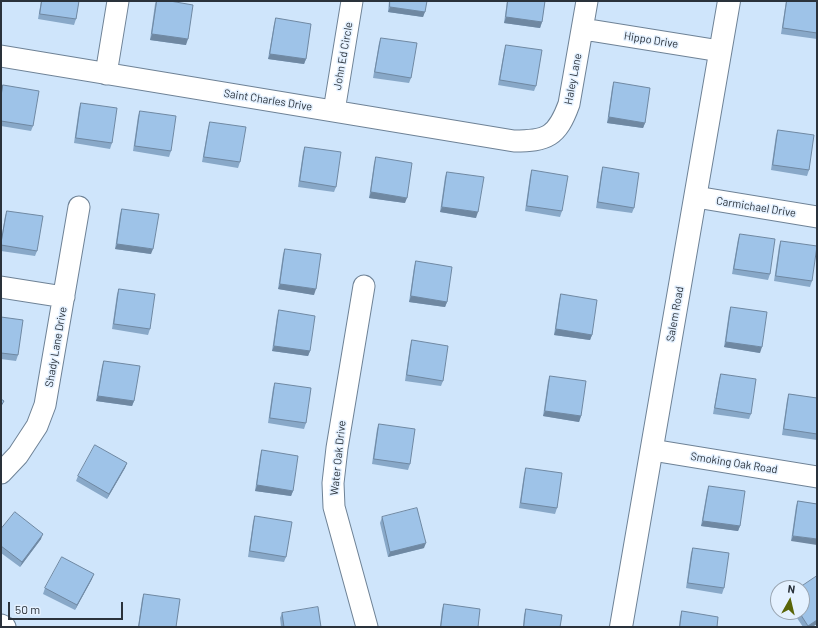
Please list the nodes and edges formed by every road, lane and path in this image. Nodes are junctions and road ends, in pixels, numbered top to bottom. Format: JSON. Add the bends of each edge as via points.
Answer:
{"nodes":[{"id":1,"x":118,"y":1,"type":"edge"},
{"id":2,"x":352,"y":1,"type":"edge"},
{"id":3,"x":587,"y":1,"type":"edge"},
{"id":4,"x":729,"y":1,"type":"edge"},
{"id":5,"x":583,"y":29,"type":"junction"},
{"id":6,"x":720,"y":51,"type":"junction"},
{"id":7,"x":1,"y":56,"type":"edge"},
{"id":8,"x":106,"y":74,"type":"junction"},
{"id":9,"x":334,"y":111,"type":"junction"},
{"id":10,"x":534,"y":141,"type":"joint"},
{"id":11,"x":696,"y":197,"type":"junction"},
{"id":12,"x":79,"y":207,"type":"dead end"},
{"id":13,"x":817,"y":217,"type":"edge"},
{"id":14,"x":364,"y":286,"type":"dead end"},
{"id":15,"x":1,"y":287,"type":"edge"},
{"id":16,"x":64,"y":297,"type":"junction"},
{"id":17,"x":652,"y":450,"type":"junction"},
{"id":18,"x":1,"y":473,"type":"edge"},
{"id":19,"x":817,"y":477,"type":"edge"},
{"id":20,"x":1,"y":625,"type":"edge"},
{"id":21,"x":5,"y":627,"type":"edge"},
{"id":22,"x":367,"y":627,"type":"edge"},
{"id":23,"x":621,"y":627,"type":"edge"}],
"edges":[{"from":1,"to":8,"type":"street"},
{"from":2,"to":9,"type":"street","name":"John Ed Circle"},
{"from":3,"to":5,"type":"street","name":"Haley Lane"},
{"from":4,"to":6,"type":"main road","name":"Salem Road"},
{"from":5,"to":6,"type":"street","name":"Hippo Drive"},
{"from":5,"to":10,"type":"street","name":"Haley Lane","via":[[564,118],[557,129],[547,137]]},
{"from":6,"to":11,"type":"main road","name":"Salem Road"},
{"from":7,"to":8,"type":"street","name":"Saint Charles Drive"},
{"from":8,"to":9,"type":"street","name":"Saint Charles Drive"},
{"from":9,"to":10,"type":"street","name":"Saint Charles Drive","via":[[514,141]]},
{"from":11,"to":13,"type":"street","name":"Carmichael Drive"},
{"from":11,"to":17,"type":"main road","name":"Salem Road"},
{"from":12,"to":16,"type":"street","name":"Shady Lane Drive"},
{"from":14,"to":22,"type":"street","name":"Water Oak Drive","via":[[333,483],[334,507]]},
{"from":15,"to":16,"type":"street"},
{"from":16,"to":18,"type":"street","name":"Shady Lane Drive","via":[[45,405],[37,426],[18,455]]},
{"from":17,"to":19,"type":"street","name":"Smoking Oak Road"},
{"from":17,"to":23,"type":"main road","name":"Salem Road"},
{"from":20,"to":21,"type":"street"}]}
